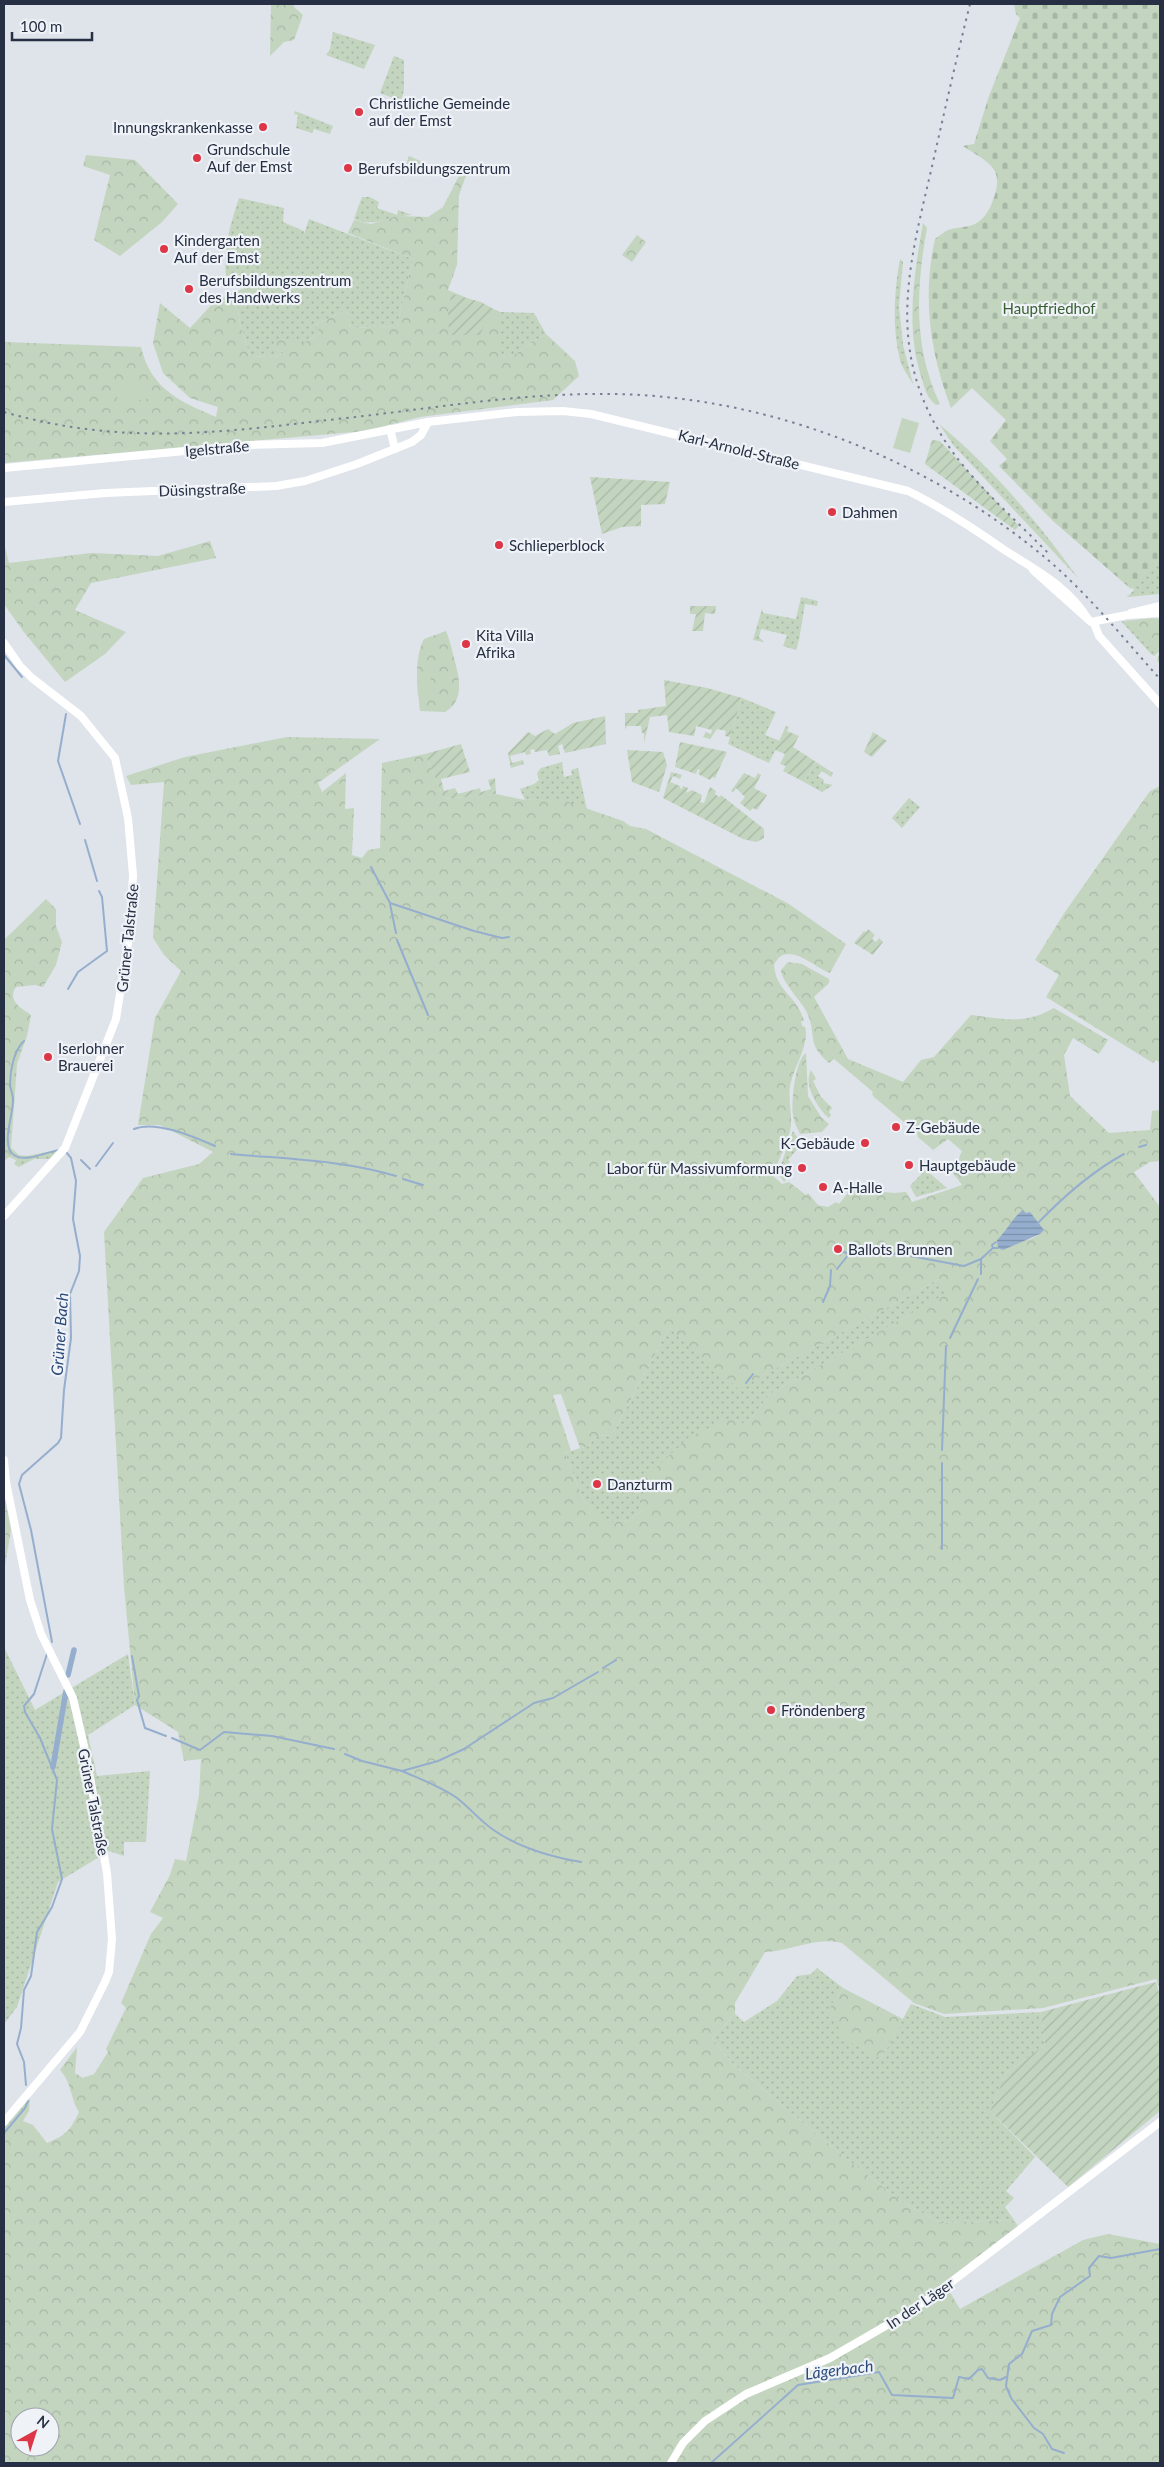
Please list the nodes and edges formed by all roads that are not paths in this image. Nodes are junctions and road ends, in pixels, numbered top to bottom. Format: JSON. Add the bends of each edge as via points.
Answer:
{"nodes":[{"id":1,"x":428,"y":422,"type":"junction"},
{"id":2,"x":390,"y":429,"type":"junction"},
{"id":3,"x":395,"y":449,"type":"junction"},
{"id":4,"x":4,"y":468,"type":"edge"},
{"id":5,"x":4,"y":502,"type":"edge"},
{"id":6,"x":1160,"y":600,"type":"edge"},
{"id":7,"x":1160,"y":606,"type":"edge"},
{"id":8,"x":1148,"y":607,"type":"junction"},
{"id":9,"x":1160,"y":612,"type":"edge"},
{"id":10,"x":1129,"y":615,"type":"junction"},
{"id":11,"x":1160,"y":617,"type":"edge"},
{"id":12,"x":1091,"y":621,"type":"junction"},
{"id":13,"x":1098,"y":631,"type":"junction"},
{"id":14,"x":4,"y":644,"type":"edge"},
{"id":15,"x":1160,"y":696,"type":"edge"},
{"id":16,"x":1160,"y":704,"type":"edge"},
{"id":17,"x":4,"y":1216,"type":"edge"},
{"id":18,"x":4,"y":1460,"type":"edge"},
{"id":19,"x":4,"y":2122,"type":"edge"},
{"id":20,"x":1160,"y":2122,"type":"edge"},
{"id":21,"x":671,"y":2463,"type":"edge"}],
"edges":[{"from":1,"to":2,"type":"main road","name":"Igelstraße"},
{"from":1,"to":3,"type":"main road","name":"Düsingstraße","via":[[421,435]]},
{"from":1,"to":12,"type":"main road","name":"Karl-Arnold-Straße","via":[[517,412],[563,411],[622,420],[908,491],[955,517],[1028,565]]},
{"from":2,"to":3,"type":"main road"},
{"from":2,"to":4,"type":"main road","name":"Igelstraße","via":[[322,443],[249,445]]},
{"from":3,"to":5,"type":"main road","name":"Düsingstraße","via":[[327,474],[276,486],[105,493]]},
{"from":6,"to":8,"type":"main road"},
{"from":7,"to":8,"type":"main road"},
{"from":8,"to":10,"type":"main road"},
{"from":9,"to":10,"type":"main road"},
{"from":10,"to":11,"type":"main road"},
{"from":10,"to":12,"type":"main road"},
{"from":12,"to":13,"type":"main road"},
{"from":13,"to":15,"type":"main road"},
{"from":13,"to":16,"type":"main road"},
{"from":14,"to":17,"type":"main road","name":"Grüner Talstraße","via":[[20,666],[81,716],[108,749],[118,767],[128,818],[133,875],[119,1012],[63,1151]]},
{"from":18,"to":19,"type":"main road","name":"Grüner Talstraße","via":[[30,1600],[41,1634],[73,1698],[86,1755],[107,1873],[112,1939],[106,1982],[80,2032]]},
{"from":20,"to":21,"type":"main road","name":"In der Läger","via":[[908,2313],[830,2358],[746,2394],[705,2421]]}]}
